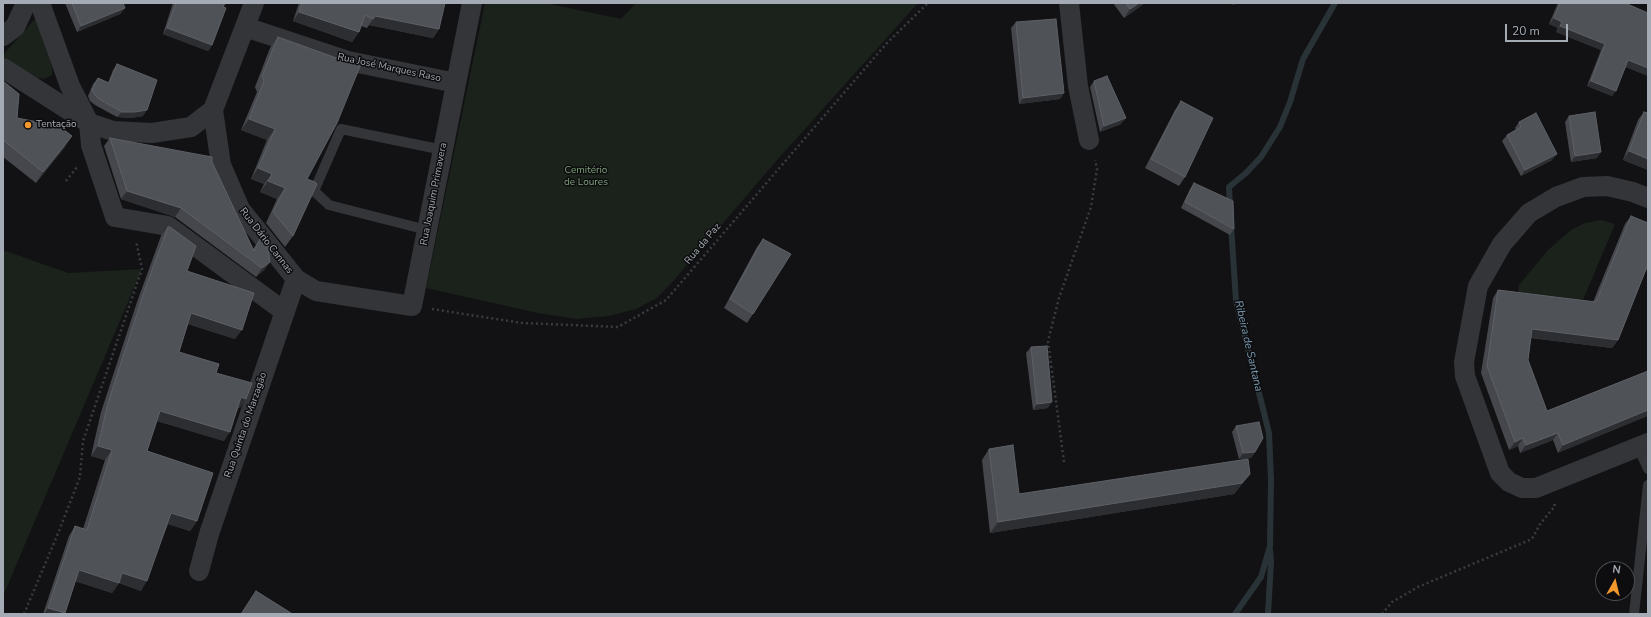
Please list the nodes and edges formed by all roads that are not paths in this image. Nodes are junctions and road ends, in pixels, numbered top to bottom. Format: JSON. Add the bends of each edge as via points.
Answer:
{"nodes":[{"id":1,"x":26,"y":3,"type":"edge"},
{"id":2,"x":40,"y":3,"type":"edge"},
{"id":3,"x":254,"y":3,"type":"edge"},
{"id":4,"x":472,"y":3,"type":"edge"},
{"id":5,"x":1069,"y":3,"type":"edge"},
{"id":6,"x":245,"y":27,"type":"junction"},
{"id":7,"x":3,"y":36,"type":"edge"},
{"id":8,"x":3,"y":68,"type":"edge"},
{"id":9,"x":456,"y":83,"type":"junction"},
{"id":10,"x":213,"y":110,"type":"junction"},
{"id":11,"x":88,"y":123,"type":"junction"},
{"id":12,"x":1089,"y":140,"type":"road end"},
{"id":13,"x":442,"y":150,"type":"junction"},
{"id":14,"x":1648,"y":198,"type":"edge"},
{"id":15,"x":427,"y":230,"type":"junction"},
{"id":16,"x":296,"y":279,"type":"junction"},
{"id":17,"x":412,"y":306,"type":"joint"},
{"id":18,"x":285,"y":312,"type":"junction"},
{"id":19,"x":1643,"y":445,"type":"edge"},
{"id":20,"x":1648,"y":469,"type":"edge"},
{"id":21,"x":1648,"y":485,"type":"edge"},
{"id":22,"x":199,"y":571,"type":"dead end"},
{"id":23,"x":1634,"y":614,"type":"edge"}],
"edges":[{"from":1,"to":7,"type":"street","via":[[15,27]]},
{"from":2,"to":11,"type":"street","via":[[70,86]]},
{"from":3,"to":6,"type":"street","name":"Rua Dário Cannas"},
{"from":4,"to":9,"type":"street"},
{"from":5,"to":12,"type":"street","via":[[1078,86]]},
{"from":6,"to":9,"type":"street","name":"Rua José Marques Raso","via":[[348,61]]},
{"from":6,"to":10,"type":"street","name":"Rua Dário Cannas"},
{"from":8,"to":11,"type":"street"},
{"from":9,"to":13,"type":"street","name":"Rua Joaquim Primavera"},
{"from":10,"to":11,"type":"street","via":[[191,127],[152,133],[113,131]]},
{"from":10,"to":16,"type":"street","name":"Rua Dário Cannas","via":[[221,165],[240,209]]},
{"from":11,"to":18,"type":"street","via":[[91,145],[123,218],[168,226]]},
{"from":13,"to":15,"type":"street","name":"Rua Joaquim Primavera"},
{"from":13,"to":15,"type":"lane","via":[[341,129],[314,191],[330,205]]},
{"from":14,"to":19,"type":"street","via":[[1607,186],[1583,187],[1556,197],[1529,213],[1502,244],[1478,286],[1464,362],[1465,376],[1500,473],[1509,482],[1522,488],[1536,488]]},
{"from":15,"to":17,"type":"street","name":"Rua Joaquim Primavera"},
{"from":16,"to":17,"type":"street","name":"Rua Dário Cannas","via":[[316,291]]},
{"from":16,"to":18,"type":"street","name":"Rua Quinta do Marzagão"},
{"from":18,"to":22,"type":"street","name":"Rua Quinta do Marzagão","via":[[208,534]]},
{"from":19,"to":20,"type":"lane"},
{"from":21,"to":23,"type":"lane"}]}
